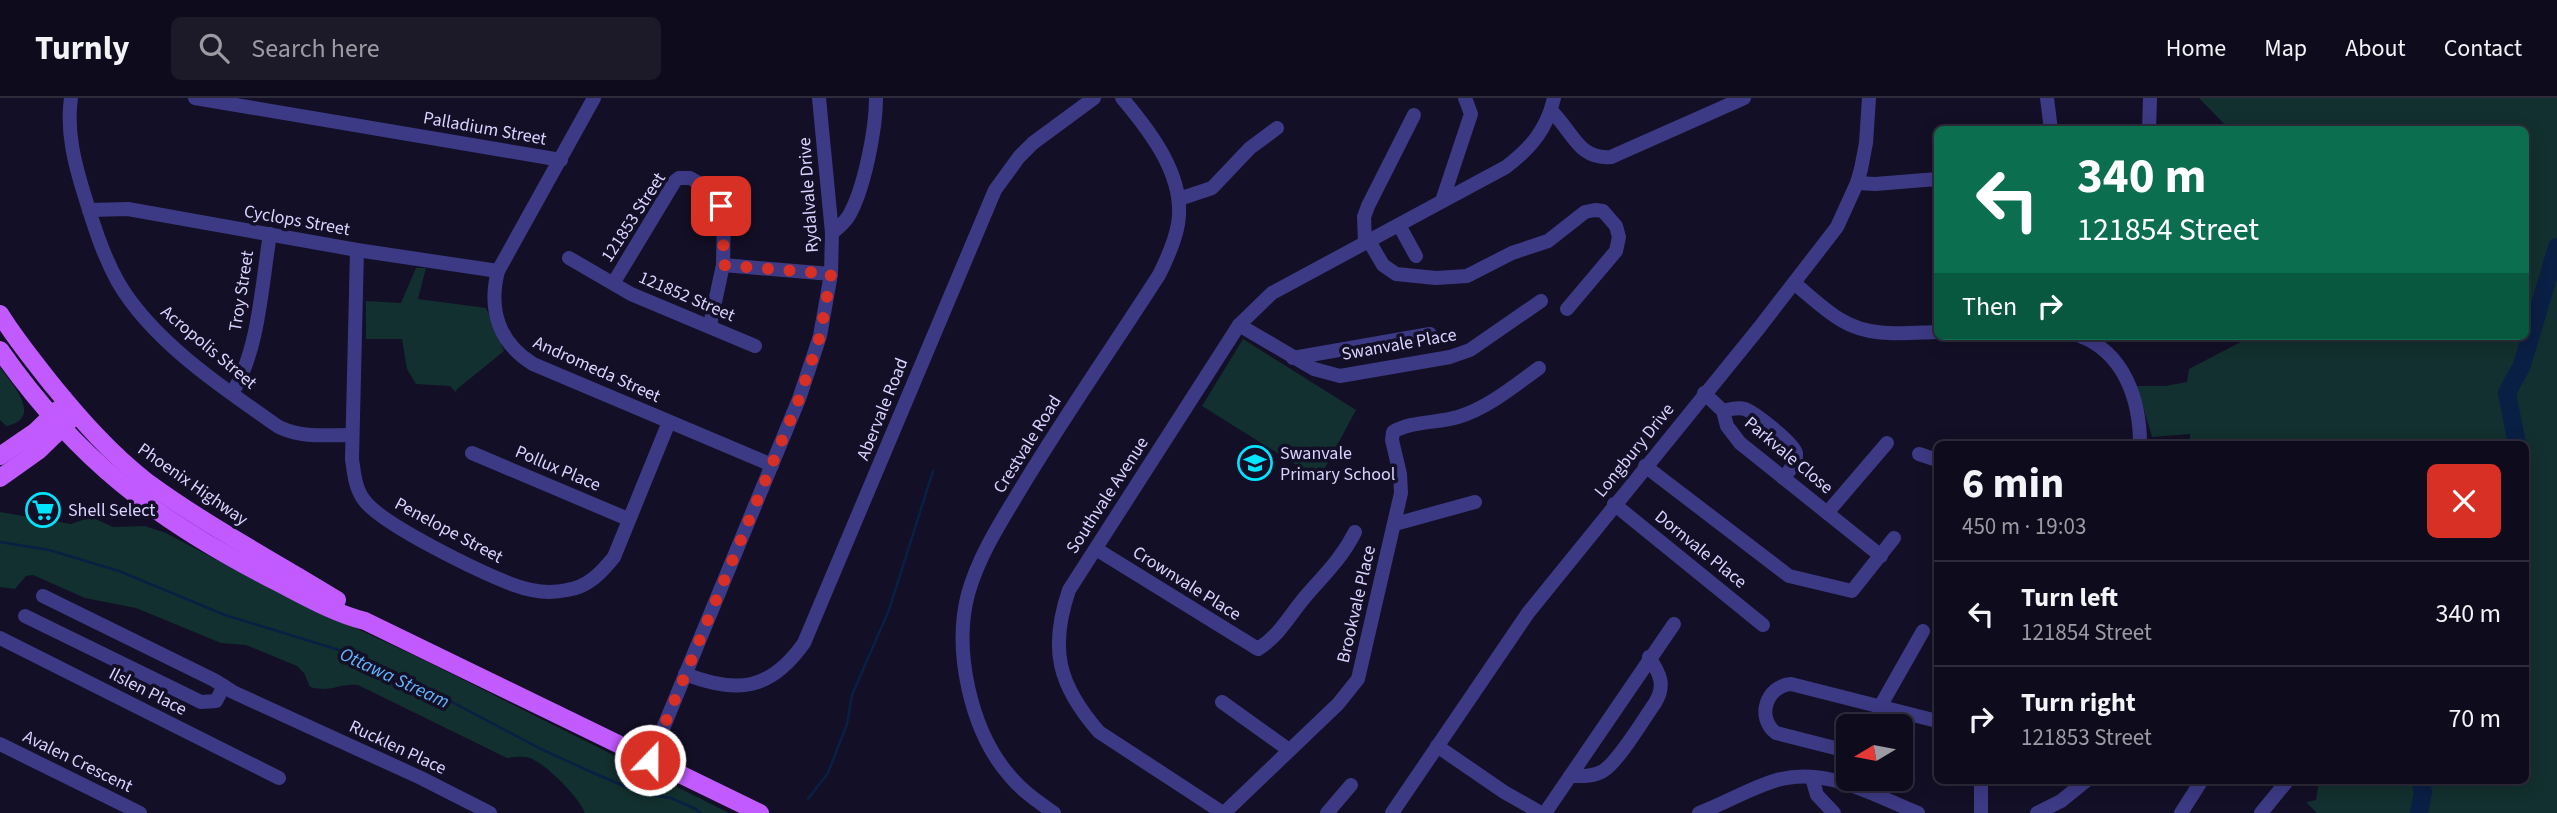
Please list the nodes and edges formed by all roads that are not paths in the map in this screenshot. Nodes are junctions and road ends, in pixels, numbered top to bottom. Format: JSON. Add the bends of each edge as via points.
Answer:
{"nodes":[{"id":1,"x":71,"y":98,"type":"edge"},
{"id":2,"x":195,"y":98,"type":"edge"},
{"id":3,"x":594,"y":98,"type":"edge"},
{"id":4,"x":819,"y":98,"type":"edge"},
{"id":5,"x":876,"y":98,"type":"edge"},
{"id":6,"x":1094,"y":98,"type":"edge"},
{"id":7,"x":1122,"y":98,"type":"edge"},
{"id":8,"x":1465,"y":98,"type":"edge"},
{"id":9,"x":1744,"y":98,"type":"edge"},
{"id":10,"x":1869,"y":98,"type":"edge"},
{"id":11,"x":2047,"y":98,"type":"edge"},
{"id":12,"x":2150,"y":98,"type":"edge"},
{"id":13,"x":1552,"y":105,"type":"edge"},
{"id":14,"x":1414,"y":115,"type":"dead end"},
{"id":15,"x":2050,"y":126,"type":"edge"},
{"id":16,"x":2149,"y":126,"type":"edge"},
{"id":17,"x":1277,"y":128,"type":"dead end"},
{"id":18,"x":561,"y":160,"type":"junction"},
{"id":19,"x":1934,"y":178,"type":"edge"},
{"id":20,"x":1857,"y":183,"type":"junction"},
{"id":21,"x":1179,"y":199,"type":"junction"},
{"id":22,"x":1442,"y":201,"type":"junction"},
{"id":23,"x":89,"y":210,"type":"junction"},
{"id":24,"x":1399,"y":225,"type":"junction"},
{"id":25,"x":832,"y":233,"type":"junction"},
{"id":26,"x":270,"y":234,"type":"junction"},
{"id":27,"x":1367,"y":242,"type":"junction"},
{"id":28,"x":357,"y":250,"type":"junction"},
{"id":29,"x":1416,"y":256,"type":"dead end"},
{"id":30,"x":569,"y":258,"type":"dead end"},
{"id":31,"x":723,"y":265,"type":"junction"},
{"id":32,"x":498,"y":271,"type":"junction"},
{"id":33,"x":831,"y":274,"type":"junction"},
{"id":34,"x":614,"y":282,"type":"junction"},
{"id":35,"x":1794,"y":283,"type":"junction"},
{"id":36,"x":1541,"y":301,"type":"dead end"},
{"id":37,"x":1567,"y":309,"type":"dead end"},
{"id":38,"x":0,"y":314,"type":"edge"},
{"id":39,"x":710,"y":325,"type":"junction"},
{"id":40,"x":1239,"y":325,"type":"junction"},
{"id":41,"x":1934,"y":332,"type":"edge"},
{"id":42,"x":1430,"y":334,"type":"dead end"},
{"id":43,"x":2091,"y":340,"type":"edge"},
{"id":44,"x":755,"y":346,"type":"dead end"},
{"id":45,"x":0,"y":350,"type":"edge"},
{"id":46,"x":1293,"y":358,"type":"junction"},
{"id":47,"x":1539,"y":368,"type":"dead end"},
{"id":48,"x":24,"y":384,"type":"junction"},
{"id":49,"x":232,"y":393,"type":"junction"},
{"id":50,"x":1704,"y":393,"type":"junction"},
{"id":51,"x":71,"y":408,"type":"junction"},
{"id":52,"x":1723,"y":411,"type":"junction"},
{"id":53,"x":668,"y":422,"type":"junction"},
{"id":54,"x":57,"y":423,"type":"junction"},
{"id":55,"x":351,"y":435,"type":"junction"},
{"id":56,"x":24,"y":441,"type":"junction"},
{"id":57,"x":2140,"y":441,"type":"edge"},
{"id":58,"x":1887,"y":443,"type":"dead end"},
{"id":59,"x":472,"y":453,"type":"dead end"},
{"id":60,"x":1919,"y":454,"type":"dead end"},
{"id":61,"x":0,"y":456,"type":"edge"},
{"id":62,"x":1934,"y":459,"type":"edge"},
{"id":63,"x":772,"y":465,"type":"junction"},
{"id":64,"x":1645,"y":466,"type":"junction"},
{"id":65,"x":0,"y":478,"type":"edge"},
{"id":66,"x":1783,"y":478,"type":"junction"},
{"id":67,"x":1475,"y":502,"type":"dead end"},
{"id":68,"x":1614,"y":504,"type":"junction"},
{"id":69,"x":1827,"y":513,"type":"junction"},
{"id":70,"x":628,"y":519,"type":"junction"},
{"id":71,"x":1395,"y":524,"type":"junction"},
{"id":72,"x":1355,"y":532,"type":"dead end"},
{"id":73,"x":1895,"y":538,"type":"dead end"},
{"id":74,"x":1096,"y":549,"type":"junction"},
{"id":75,"x":1881,"y":556,"type":"junction"},
{"id":76,"x":43,"y":596,"type":"dead end"},
{"id":77,"x":24,"y":616,"type":"dead end"},
{"id":78,"x":365,"y":621,"type":"junction"},
{"id":79,"x":1674,"y":624,"type":"dead end"},
{"id":80,"x":1763,"y":625,"type":"dead end"},
{"id":81,"x":1923,"y":631,"type":"dead end"},
{"id":82,"x":0,"y":638,"type":"edge"},
{"id":83,"x":1649,"y":657,"type":"junction"},
{"id":84,"x":685,"y":674,"type":"junction"},
{"id":85,"x":225,"y":687,"type":"junction"},
{"id":86,"x":1222,"y":702,"type":"dead end"},
{"id":87,"x":1881,"y":705,"type":"junction"},
{"id":88,"x":1934,"y":719,"type":"edge"},
{"id":89,"x":0,"y":744,"type":"edge"},
{"id":90,"x":1437,"y":746,"type":"junction"},
{"id":91,"x":1836,"y":749,"type":"edge"},
{"id":92,"x":1289,"y":750,"type":"junction"},
{"id":93,"x":650,"y":760,"type":"junction"},
{"id":94,"x":1570,"y":776,"type":"junction"},
{"id":95,"x":279,"y":778,"type":"dead end"},
{"id":96,"x":1812,"y":778,"type":"junction"},
{"id":97,"x":1836,"y":780,"type":"edge"},
{"id":98,"x":1981,"y":784,"type":"edge"},
{"id":99,"x":2082,"y":784,"type":"edge"},
{"id":100,"x":2200,"y":784,"type":"edge"},
{"id":101,"x":2285,"y":784,"type":"edge"},
{"id":102,"x":1351,"y":785,"type":"dead end"},
{"id":103,"x":1859,"y":791,"type":"edge"},
{"id":104,"x":1884,"y":806,"type":"edge"},
{"id":105,"x":1915,"y":812,"type":"edge"},
{"id":106,"x":140,"y":813,"type":"edge"},
{"id":107,"x":490,"y":813,"type":"edge"},
{"id":108,"x":760,"y":813,"type":"edge"},
{"id":109,"x":1054,"y":813,"type":"edge"},
{"id":110,"x":1224,"y":813,"type":"edge"},
{"id":111,"x":1327,"y":813,"type":"edge"},
{"id":112,"x":1392,"y":813,"type":"edge"},
{"id":113,"x":1543,"y":813,"type":"edge"},
{"id":114,"x":1699,"y":813,"type":"edge"},
{"id":115,"x":1834,"y":813,"type":"edge"},
{"id":116,"x":1981,"y":813,"type":"edge"},
{"id":117,"x":2037,"y":813,"type":"edge"},
{"id":118,"x":2181,"y":813,"type":"edge"},
{"id":119,"x":2261,"y":813,"type":"edge"}],
"edges":[{"from":1,"to":23,"type":"street","name":"Acropolis Street","via":[[70,136]]},
{"from":2,"to":18,"type":"street","name":"Palladium Street"},
{"from":3,"to":18,"type":"street","name":"Andromeda Street"},
{"from":4,"to":25,"type":"street","name":"Rydalvale Drive"},
{"from":5,"to":25,"type":"street","via":[[869,157],[857,194],[848,216]]},
{"from":6,"to":84,"type":"street","name":"Abervale Road","via":[[1033,143],[995,190],[804,643],[783,668],[755,684],[721,686]]},
{"from":7,"to":21,"type":"street","name":"Crestvale Road","via":[[1172,172]]},
{"from":8,"to":22,"type":"street","via":[[1471,114]]},
{"from":9,"to":13,"type":"street","via":[[1611,157],[1598,158],[1585,152]]},
{"from":10,"to":20,"type":"street","name":"Longbury Drive"},
{"from":11,"to":15,"type":"street"},
{"from":12,"to":16,"type":"street"},
{"from":13,"to":22,"type":"street","name":"Southvale Avenue","via":[[1536,140],[1523,154]]},
{"from":14,"to":27,"type":"street","via":[[1368,206],[1364,217]]},
{"from":17,"to":21,"type":"street","via":[[1250,148],[1212,188]]},
{"from":18,"to":32,"type":"street","name":"Andromeda Street"},
{"from":19,"to":20,"type":"street"},
{"from":20,"to":35,"type":"street","name":"Longbury Drive","via":[[1837,227]]},
{"from":21,"to":109,"type":"street","name":"Crestvale Road","via":[[1173,245],[1159,275],[992,537],[963,620],[963,653],[972,702],[992,751],[1027,794]]},
{"from":22,"to":24,"type":"street","name":"Southvale Avenue"},
{"from":23,"to":26,"type":"street","name":"Cyclops Street","via":[[128,209]]},
{"from":23,"to":49,"type":"street","name":"Acropolis Street","via":[[107,260],[134,307],[167,342]]},
{"from":24,"to":27,"type":"street","name":"Southvale Avenue"},
{"from":24,"to":29,"type":"street"},
{"from":25,"to":33,"type":"street","name":"Rydalvale Drive"},
{"from":26,"to":28,"type":"street","name":"Cyclops Street"},
{"from":26,"to":49,"type":"street","name":"Troy Street","via":[[250,354]]},
{"from":27,"to":37,"type":"street","via":[[1396,274],[1467,276],[1548,241],[1585,212],[1603,211],[1616,226],[1616,251]]},
{"from":27,"to":40,"type":"street","name":"Southvale Avenue","via":[[1272,293]]},
{"from":28,"to":32,"type":"street","name":"Cyclops Street"},
{"from":28,"to":55,"type":"street","name":"Penelope Street"},
{"from":30,"to":34,"type":"street","name":"121852 Street"},
{"from":31,"to":33,"type":"street"},
{"from":31,"to":34,"type":"street","name":"121853 Street","via":[[721,206],[704,186],[679,178]]},
{"from":31,"to":39,"type":"street","name":"121853 Street"},
{"from":32,"to":53,"type":"street","name":"Andromeda Street","via":[[494,307],[503,336],[515,351],[561,377]]},
{"from":33,"to":63,"type":"street","name":"Rydalvale Drive","via":[[814,357]]},
{"from":34,"to":39,"type":"street","name":"121852 Street","via":[[631,294]]},
{"from":35,"to":41,"type":"street","via":[[1856,328]]},
{"from":35,"to":50,"type":"street","name":"Longbury Drive"},
{"from":36,"to":46,"type":"street","name":"Swanvale Place","via":[[1479,346],[1450,357],[1340,376]]},
{"from":38,"to":51,"type":"main road","name":"Phoenix Highway"},
{"from":39,"to":44,"type":"street","name":"121852 Street"},
{"from":40,"to":46,"type":"street","name":"Swanvale Place"},
{"from":40,"to":74,"type":"street","name":"Southvale Avenue"},
{"from":42,"to":46,"type":"street","name":"Swanvale Place"},
{"from":43,"to":57,"type":"street","via":[[2118,365],[2129,383],[2137,406]]},
{"from":45,"to":48,"type":"main road","name":"Phoenix Highway"},
{"from":47,"to":71,"type":"street","name":"Brookvale Place","via":[[1461,416],[1397,429],[1392,440],[1401,493]]},
{"from":48,"to":54,"type":"main road","name":"Phoenix Highway"},
{"from":48,"to":56,"type":"main road","via":[[37,411]]},
{"from":49,"to":55,"type":"street","name":"Acropolis Street","via":[[286,430]]},
{"from":50,"to":52,"type":"street","name":"Parkvale Close"},
{"from":50,"to":64,"type":"street","name":"Longbury Drive"},
{"from":51,"to":54,"type":"main road"},
{"from":51,"to":78,"type":"main road","name":"Phoenix Highway","via":[[94,435],[147,481]]},
{"from":52,"to":66,"type":"street","name":"Parkvale Close","via":[[1730,433]]},
{"from":52,"to":66,"type":"street","via":[[1751,412],[1793,446],[1794,463]]},
{"from":53,"to":63,"type":"street","name":"Andromeda Street"},
{"from":53,"to":70,"type":"street","name":"Penelope Street"},
{"from":54,"to":56,"type":"main road"},
{"from":54,"to":65,"type":"main road","via":[[20,465]]},
{"from":54,"to":78,"type":"main road","name":"Phoenix Highway","via":[[125,488],[180,528],[323,605]]},
{"from":55,"to":70,"type":"street","name":"Penelope Street","via":[[356,486],[376,513],[514,585],[551,592],[582,586],[614,557]]},
{"from":56,"to":61,"type":"main road"},
{"from":58,"to":69,"type":"street","name":"Parkvale Close"},
{"from":59,"to":70,"type":"street","name":"Pollux Place"},
{"from":60,"to":62,"type":"street"},
{"from":63,"to":84,"type":"street","name":"Rydalvale Drive"},
{"from":64,"to":68,"type":"street","name":"Longbury Drive"},
{"from":64,"to":75,"type":"street","via":[[1789,576],[1852,592]]},
{"from":66,"to":69,"type":"street","name":"Parkvale Close"},
{"from":67,"to":71,"type":"street"},
{"from":68,"to":80,"type":"street","name":"Dornvale Place"},
{"from":68,"to":90,"type":"street","name":"Longbury Drive","via":[[1528,612]]},
{"from":69,"to":75,"type":"street","name":"Parkvale Close"},
{"from":71,"to":92,"type":"street","name":"Brookvale Place","via":[[1358,680]]},
{"from":72,"to":74,"type":"street","name":"Crownvale Place","via":[[1337,562],[1281,631],[1258,649]]},
{"from":73,"to":75,"type":"street"},
{"from":74,"to":110,"type":"street","name":"Southvale Avenue","via":[[1069,590],[1059,623],[1060,669],[1069,693],[1099,732]]},
{"from":76,"to":85,"type":"street","name":"Rucklen Place"},
{"from":77,"to":85,"type":"street","via":[[201,702],[216,701]]},
{"from":78,"to":93,"type":"main road","name":"Phoenix Highway"},
{"from":79,"to":83,"type":"street"},
{"from":81,"to":87,"type":"street"},
{"from":82,"to":95,"type":"street","name":"Ilslen Place"},
{"from":83,"to":94,"type":"street"},
{"from":83,"to":94,"type":"street","via":[[1661,677],[1661,694],[1655,704],[1612,763],[1586,777]]},
{"from":84,"to":93,"type":"street","name":"Rydalvale Drive"},
{"from":85,"to":107,"type":"street","name":"Rucklen Place"},
{"from":86,"to":92,"type":"street"},
{"from":87,"to":88,"type":"street"},
{"from":87,"to":91,"type":"street","via":[[1791,684],[1770,694],[1766,713],[1770,729]]},
{"from":89,"to":106,"type":"street","name":"Avalen Crescent"},
{"from":90,"to":112,"type":"street","name":"Longbury Drive"},
{"from":90,"to":113,"type":"street"},
{"from":92,"to":110,"type":"street","name":"Brookvale Place"},
{"from":93,"to":108,"type":"main road","name":"Phoenix Highway"},
{"from":94,"to":113,"type":"street"},
{"from":96,"to":97,"type":"street"},
{"from":96,"to":114,"type":"street","via":[[1774,781]]},
{"from":96,"to":115,"type":"street","via":[[1817,795]]},
{"from":98,"to":116,"type":"street"},
{"from":99,"to":117,"type":"street"},
{"from":100,"to":118,"type":"street"},
{"from":101,"to":119,"type":"street"},
{"from":102,"to":111,"type":"street"},
{"from":103,"to":104,"type":"street"},
{"from":104,"to":105,"type":"street"}]}
